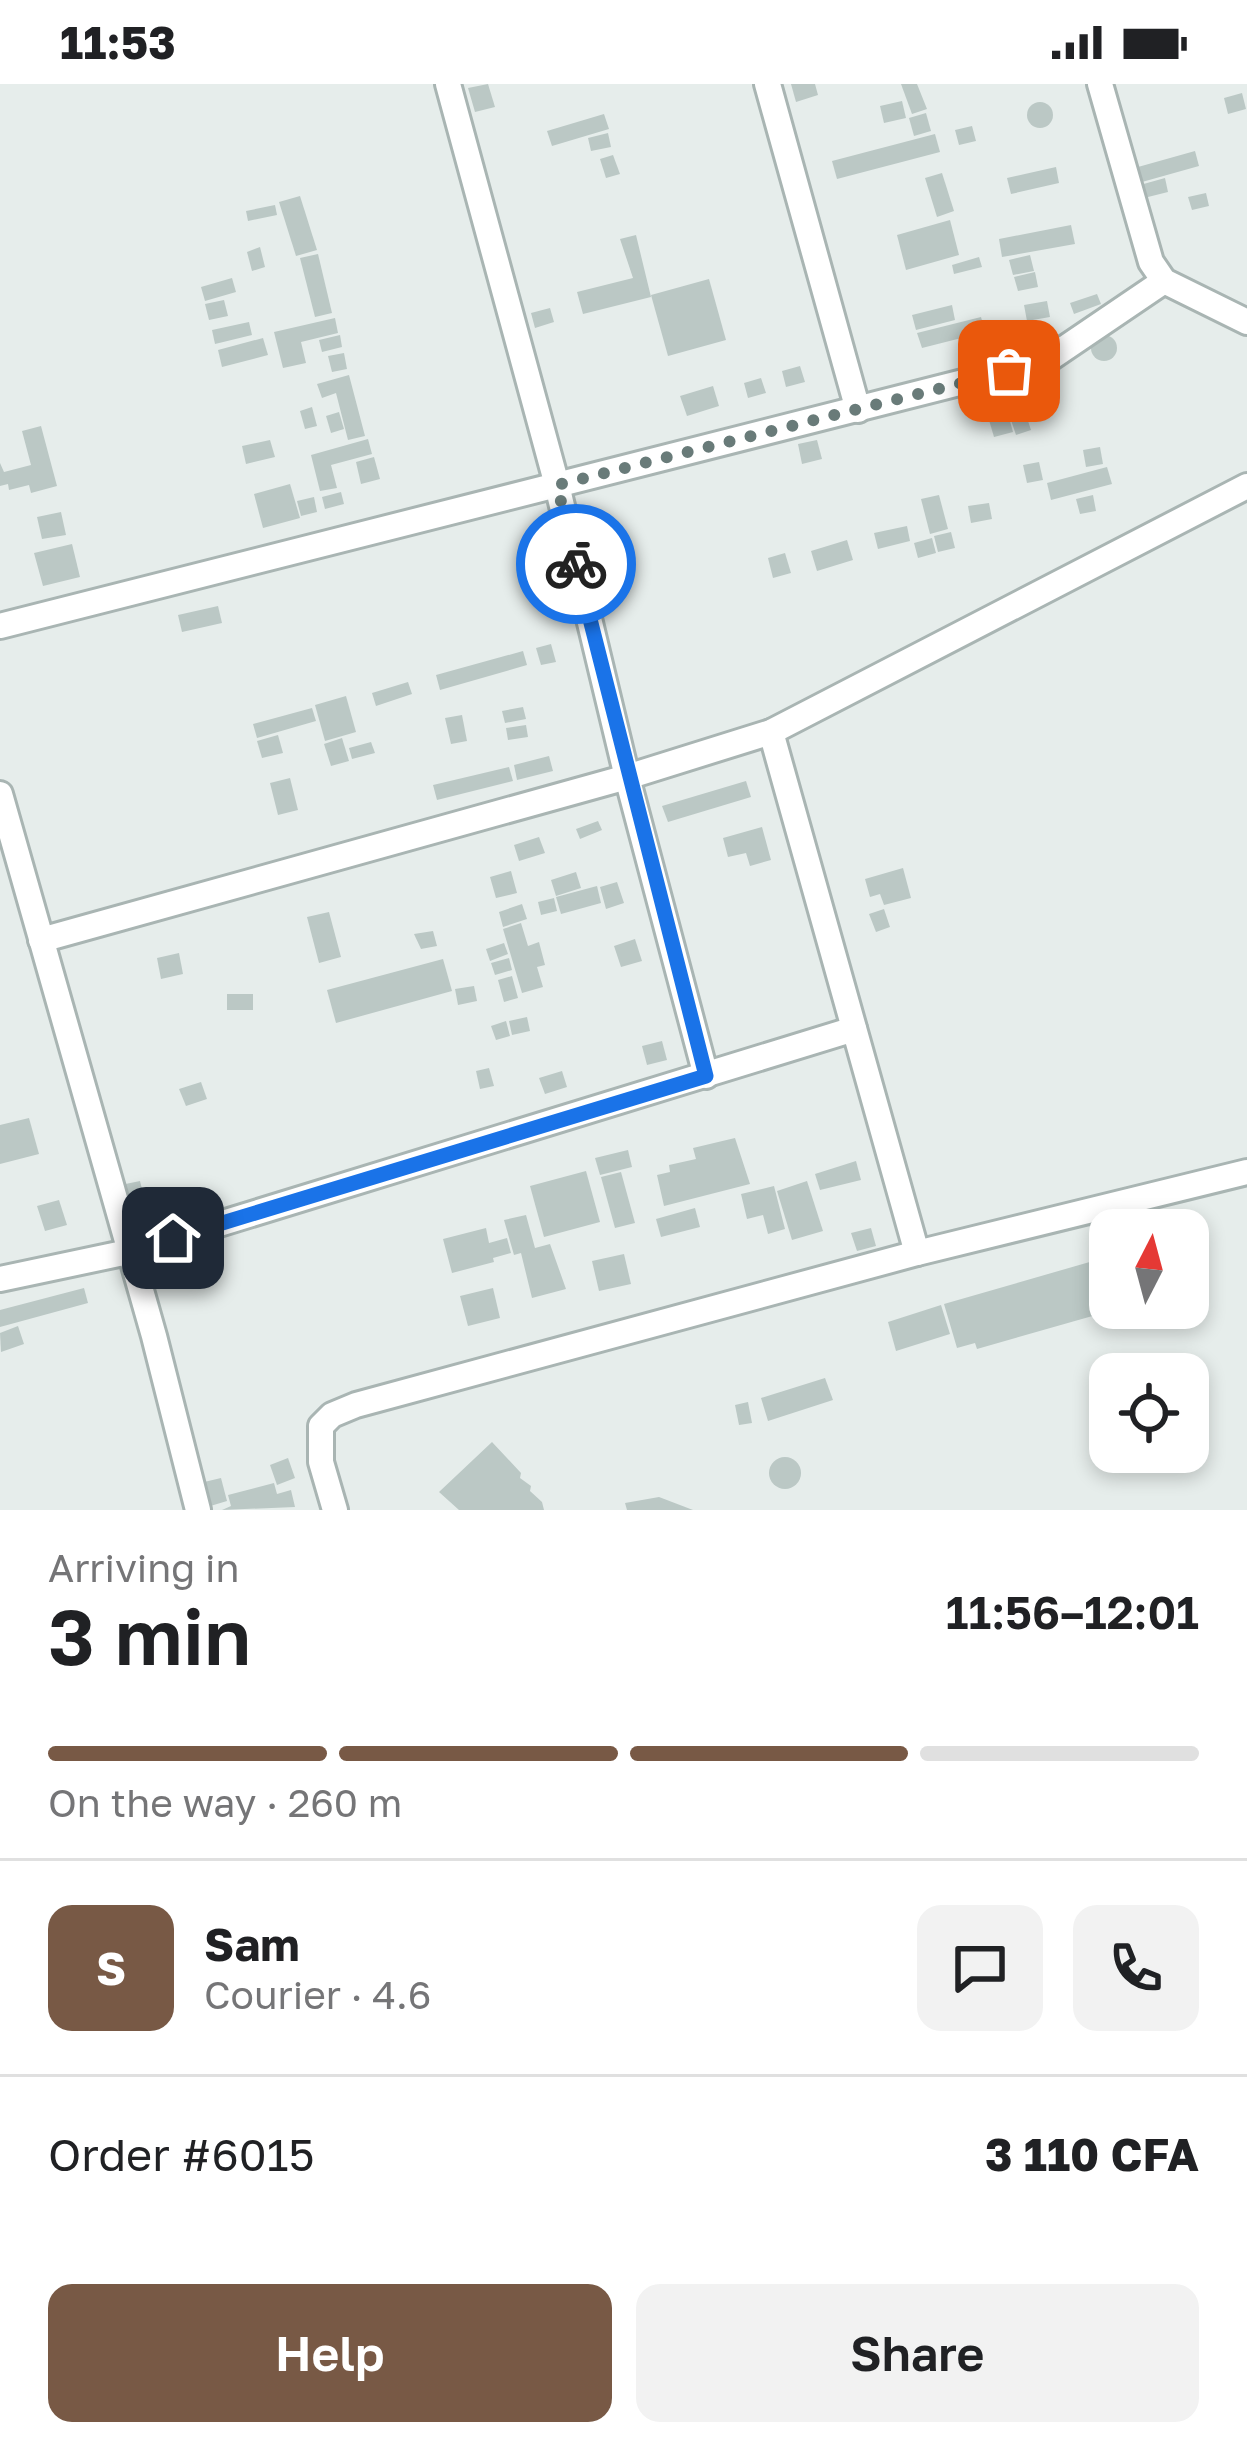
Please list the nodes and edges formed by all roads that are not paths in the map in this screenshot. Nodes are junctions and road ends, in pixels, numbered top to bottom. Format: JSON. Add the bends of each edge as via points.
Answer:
{"nodes":[{"id":1,"x":448,"y":84,"type":"edge"},
{"id":2,"x":767,"y":84,"type":"edge"},
{"id":3,"x":1100,"y":84,"type":"edge"},
{"id":4,"x":1164,"y":281,"type":"junction"},
{"id":5,"x":1247,"y":322,"type":"edge"},
{"id":6,"x":858,"y":410,"type":"junction"},
{"id":7,"x":557,"y":485,"type":"junction"},
{"id":8,"x":1247,"y":486,"type":"edge"},
{"id":9,"x":0,"y":626,"type":"edge"},
{"id":10,"x":771,"y":732,"type":"junction"},
{"id":11,"x":627,"y":777,"type":"junction"},
{"id":12,"x":0,"y":794,"type":"edge"},
{"id":13,"x":41,"y":940,"type":"junction"},
{"id":14,"x":854,"y":1029,"type":"junction"},
{"id":15,"x":706,"y":1076,"type":"junction"},
{"id":16,"x":1247,"y":1172,"type":"edge"},
{"id":17,"x":128,"y":1252,"type":"junction"},
{"id":18,"x":917,"y":1252,"type":"junction"},
{"id":19,"x":0,"y":1279,"type":"edge"},
{"id":20,"x":198,"y":1510,"type":"edge"},
{"id":21,"x":335,"y":1510,"type":"edge"}],
"edges":[{"from":1,"to":7,"type":"street"},
{"from":2,"to":6,"type":"street"},
{"from":3,"to":4,"type":"street","via":[[1151,262]]},
{"from":4,"to":5,"type":"street"},
{"from":4,"to":6,"type":"street","via":[[1046,361]]},
{"from":6,"to":7,"type":"street"},
{"from":7,"to":9,"type":"street"},
{"from":7,"to":11,"type":"street"},
{"from":8,"to":10,"type":"street"},
{"from":10,"to":11,"type":"street"},
{"from":10,"to":14,"type":"street"},
{"from":11,"to":13,"type":"street"},
{"from":11,"to":15,"type":"street"},
{"from":12,"to":13,"type":"street"},
{"from":13,"to":17,"type":"street"},
{"from":14,"to":15,"type":"street"},
{"from":14,"to":18,"type":"street"},
{"from":15,"to":17,"type":"street"},
{"from":16,"to":18,"type":"street"},
{"from":17,"to":19,"type":"street"},
{"from":17,"to":20,"type":"street"},
{"from":18,"to":21,"type":"street","via":[[344,1410],[321,1426],[319,1441]]}]}
